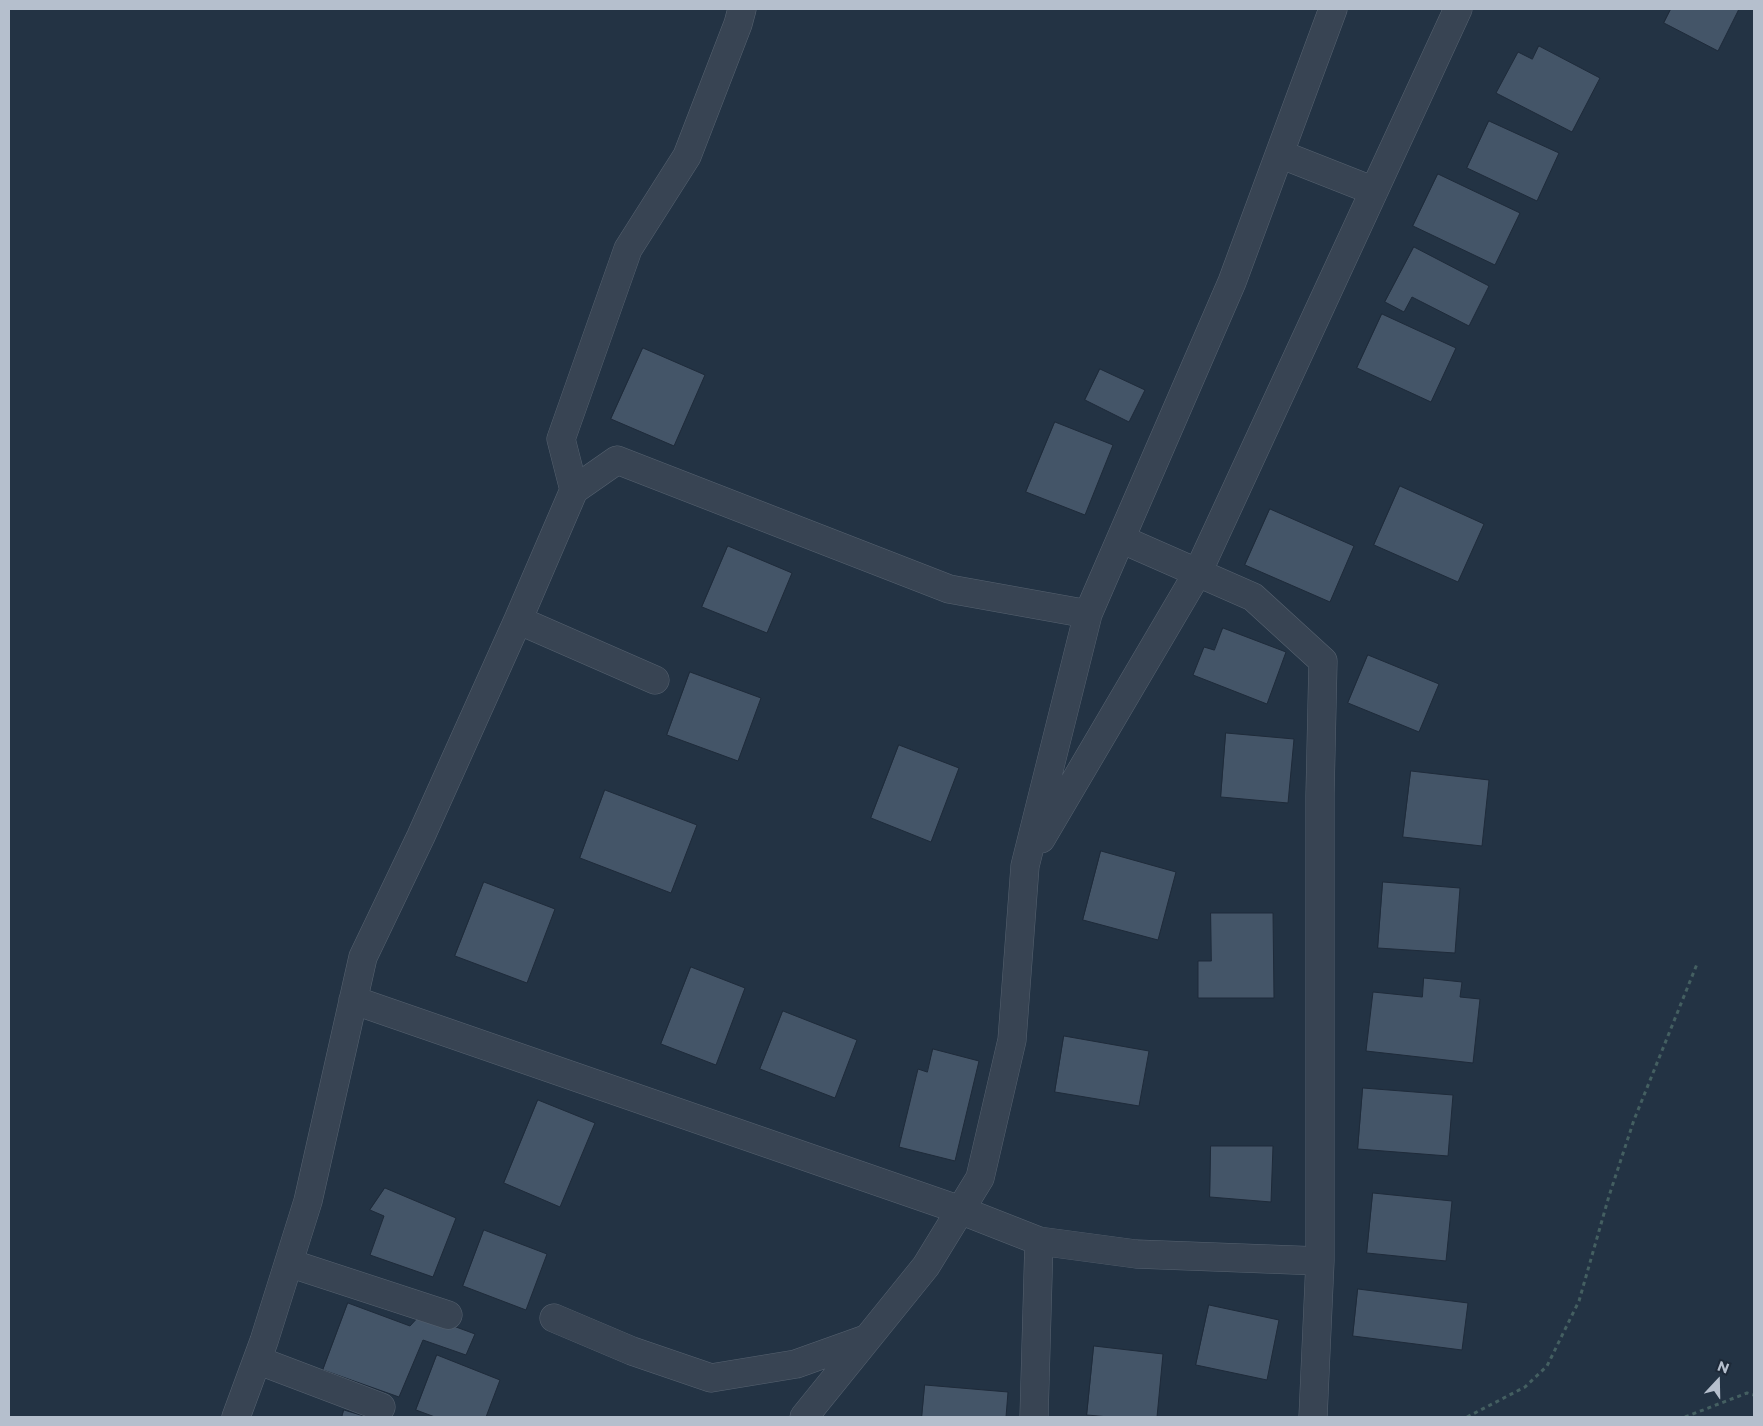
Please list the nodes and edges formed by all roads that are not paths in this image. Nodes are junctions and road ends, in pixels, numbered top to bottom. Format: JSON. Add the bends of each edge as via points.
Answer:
{"nodes":[{"id":1,"x":742,"y":9,"type":"edge"},
{"id":2,"x":1333,"y":9,"type":"edge"},
{"id":3,"x":1458,"y":9,"type":"edge"},
{"id":4,"x":1280,"y":154,"type":"junction"},
{"id":5,"x":1374,"y":191,"type":"junction"},
{"id":6,"x":574,"y":490,"type":"junction"},
{"id":7,"x":1121,"y":539,"type":"junction"},
{"id":8,"x":1198,"y":572,"type":"junction"},
{"id":9,"x":1088,"y":614,"type":"junction"},
{"id":10,"x":518,"y":620,"type":"junction"},
{"id":11,"x":654,"y":680,"type":"dead end"},
{"id":12,"x":1025,"y":866,"type":"junction"},
{"id":13,"x":353,"y":1000,"type":"junction"},
{"id":14,"x":960,"y":1210,"type":"junction"},
{"id":15,"x":1039,"y":1241,"type":"junction"},
{"id":16,"x":1320,"y":1261,"type":"junction"},
{"id":17,"x":288,"y":1263,"type":"junction"},
{"id":18,"x":448,"y":1315,"type":"dead end"},
{"id":19,"x":554,"y":1318,"type":"dead end"},
{"id":20,"x":866,"y":1340,"type":"junction"},
{"id":21,"x":257,"y":1360,"type":"junction"},
{"id":22,"x":381,"y":1408,"type":"dead end"},
{"id":23,"x":236,"y":1417,"type":"edge"},
{"id":24,"x":804,"y":1417,"type":"edge"},
{"id":25,"x":1034,"y":1417,"type":"edge"},
{"id":26,"x":1314,"y":1417,"type":"edge"}],
"edges":[{"from":1,"to":6,"type":"street","via":[[687,156],[628,249],[561,438]]},
{"from":2,"to":4,"type":"street"},
{"from":3,"to":5,"type":"street"},
{"from":4,"to":5,"type":"street"},
{"from":4,"to":7,"type":"street","via":[[1232,282]]},
{"from":5,"to":8,"type":"street"},
{"from":6,"to":9,"type":"street","via":[[617,460],[949,589]]},
{"from":6,"to":10,"type":"street"},
{"from":7,"to":8,"type":"street"},
{"from":7,"to":9,"type":"street"},
{"from":8,"to":12,"type":"street"},
{"from":8,"to":16,"type":"street","via":[[1253,597],[1323,660]]},
{"from":9,"to":12,"type":"street"},
{"from":10,"to":11,"type":"street"},
{"from":10,"to":13,"type":"street","via":[[363,957]]},
{"from":12,"to":14,"type":"street","via":[[1012,1040],[980,1178]]},
{"from":13,"to":14,"type":"street"},
{"from":13,"to":17,"type":"street","via":[[308,1201]]},
{"from":14,"to":15,"type":"street"},
{"from":14,"to":20,"type":"street","via":[[926,1266]]},
{"from":15,"to":16,"type":"street","via":[[1136,1254]]},
{"from":15,"to":25,"type":"street"},
{"from":16,"to":26,"type":"street"},
{"from":17,"to":18,"type":"street"},
{"from":17,"to":21,"type":"street"},
{"from":19,"to":20,"type":"street","via":[[711,1378],[796,1364]]},
{"from":20,"to":24,"type":"street"},
{"from":21,"to":22,"type":"street"},
{"from":21,"to":23,"type":"street"}]}
